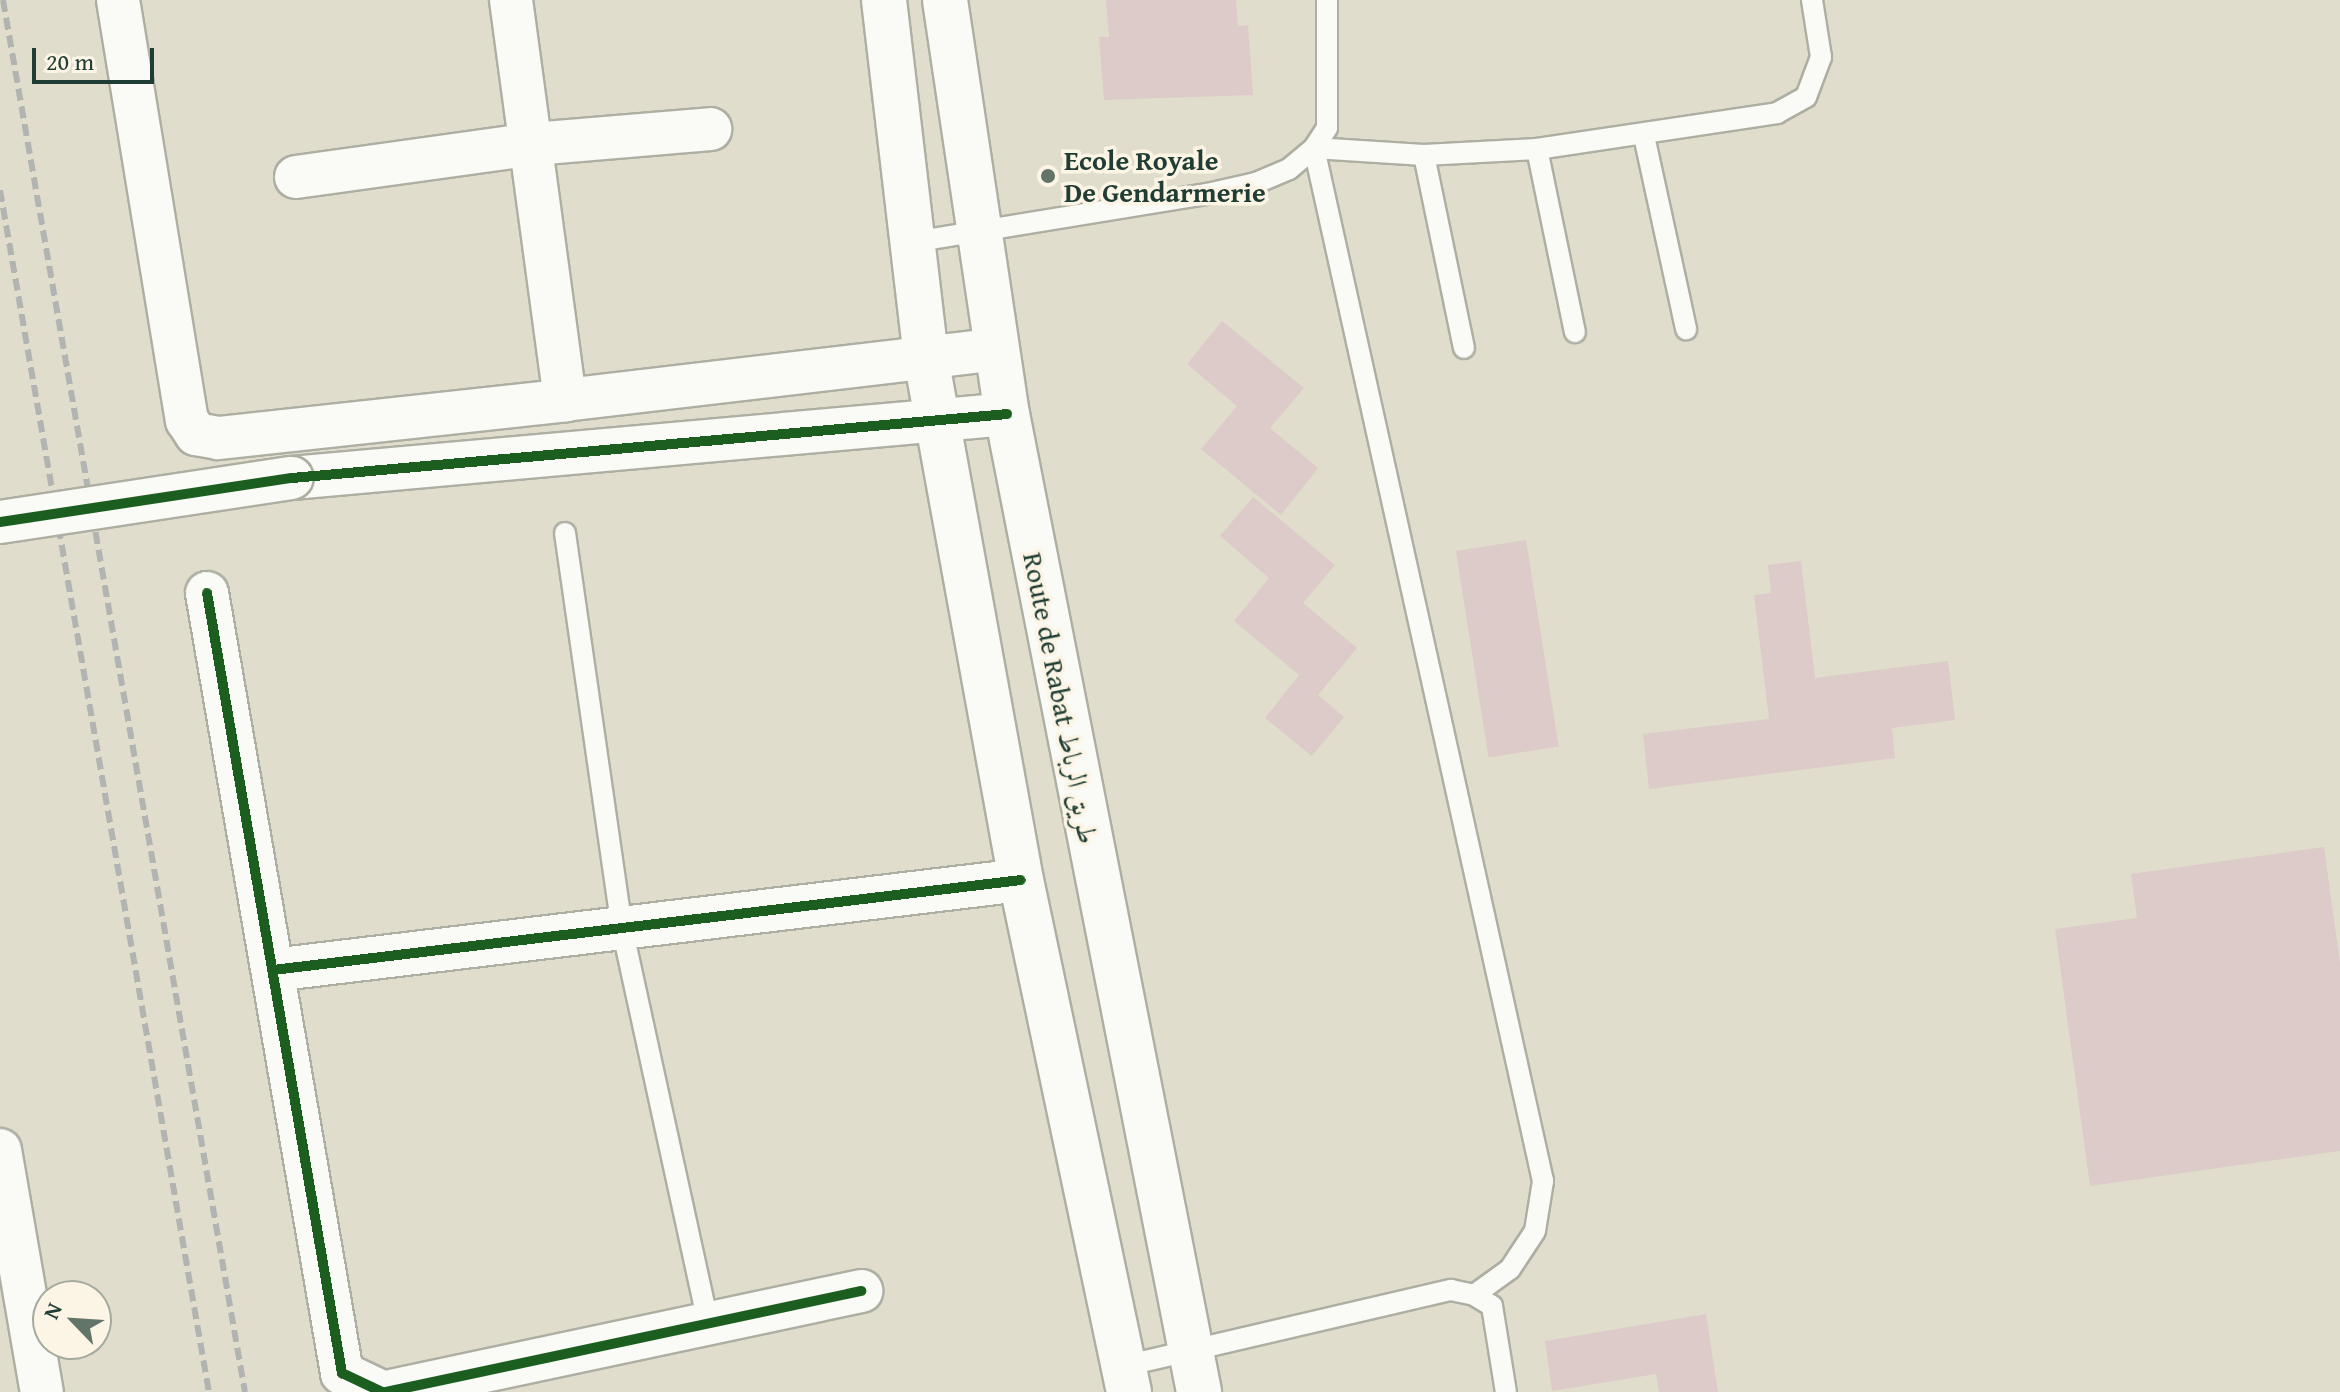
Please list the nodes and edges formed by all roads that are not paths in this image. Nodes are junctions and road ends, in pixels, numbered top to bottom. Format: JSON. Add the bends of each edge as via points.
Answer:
{"nodes":[{"id":1,"x":118,"y":0,"type":"edge"},
{"id":2,"x":511,"y":0,"type":"edge"},
{"id":3,"x":884,"y":0,"type":"edge"},
{"id":4,"x":945,"y":0,"type":"edge"},
{"id":5,"x":1327,"y":0,"type":"edge"},
{"id":6,"x":1812,"y":0,"type":"edge"},
{"id":7,"x":710,"y":129,"type":"dead end"},
{"id":8,"x":1644,"y":136,"type":"junction"},
{"id":9,"x":533,"y":144,"type":"junction"},
{"id":10,"x":1314,"y":148,"type":"junction"},
{"id":11,"x":1537,"y":149,"type":"junction"},
{"id":12,"x":1424,"y":155,"type":"junction"},
{"id":13,"x":296,"y":177,"type":"dead end"},
{"id":14,"x":980,"y":234,"type":"junction"},
{"id":15,"x":913,"y":242,"type":"junction"},
{"id":16,"x":1686,"y":329,"type":"dead end"},
{"id":17,"x":1575,"y":332,"type":"dead end"},
{"id":18,"x":1464,"y":348,"type":"dead end"},
{"id":19,"x":997,"y":349,"type":"junction"},
{"id":20,"x":926,"y":358,"type":"junction"},
{"id":21,"x":565,"y":400,"type":"junction"},
{"id":22,"x":1007,"y":414,"type":"junction"},
{"id":23,"x":938,"y":422,"type":"junction"},
{"id":24,"x":0,"y":522,"type":"edge"},
{"id":25,"x":565,"y":533,"type":"dead end"},
{"id":26,"x":207,"y":593,"type":"dead end"},
{"id":27,"x":1021,"y":880,"type":"junction"},
{"id":28,"x":622,"y":928,"type":"junction"},
{"id":29,"x":273,"y":970,"type":"junction"},
{"id":30,"x":0,"y":1150,"type":"edge"},
{"id":31,"x":861,"y":1291,"type":"dead end"},
{"id":32,"x":1474,"y":1295,"type":"junction"},
{"id":33,"x":708,"y":1324,"type":"junction"},
{"id":34,"x":1191,"y":1349,"type":"junction"},
{"id":35,"x":1126,"y":1379,"type":"edge"},
{"id":36,"x":42,"y":1392,"type":"edge"},
{"id":37,"x":384,"y":1392,"type":"edge"},
{"id":38,"x":1199,"y":1392,"type":"edge"},
{"id":39,"x":1506,"y":1392,"type":"edge"}],
"edges":[{"from":1,"to":21,"type":"street","via":[[187,420],[196,434],[218,438]]},
{"from":2,"to":9,"type":"street"},
{"from":3,"to":15,"type":"main road"},
{"from":4,"to":14,"type":"main road","name":"Route de Rabat طريق الرباط"},
{"from":5,"to":10,"type":"lane","via":[[1327,128]]},
{"from":6,"to":8,"type":"lane","via":[[1821,57],[1806,97],[1777,113]]},
{"from":7,"to":9,"type":"street"},
{"from":8,"to":11,"type":"lane"},
{"from":8,"to":16,"type":"lane"},
{"from":9,"to":13,"type":"street"},
{"from":9,"to":21,"type":"street"},
{"from":10,"to":12,"type":"lane"},
{"from":10,"to":14,"type":"lane","via":[[1289,169],[1256,183]]},
{"from":10,"to":32,"type":"lane","via":[[1543,1181],[1535,1231],[1510,1269]]},
{"from":11,"to":12,"type":"lane"},
{"from":11,"to":17,"type":"lane"},
{"from":12,"to":18,"type":"lane"},
{"from":14,"to":15,"type":"lane"},
{"from":14,"to":19,"type":"main road","name":"Route de Rabat طريق الرباط"},
{"from":15,"to":20,"type":"main road"},
{"from":19,"to":20,"type":"street"},
{"from":19,"to":22,"type":"main road","name":"Route de Rabat طريق الرباط"},
{"from":20,"to":21,"type":"street"},
{"from":20,"to":23,"type":"main road"},
{"from":22,"to":23,"type":"street"},
{"from":22,"to":34,"type":"main road","name":"Route de Rabat طريق الرباط"},
{"from":23,"to":24,"type":"street","bridge":true,"via":[[292,478]]},
{"from":23,"to":27,"type":"main road"},
{"from":25,"to":28,"type":"lane"},
{"from":26,"to":29,"type":"street"},
{"from":27,"to":28,"type":"street"},
{"from":27,"to":35,"type":"main road"},
{"from":28,"to":29,"type":"street"},
{"from":28,"to":33,"type":"lane"},
{"from":29,"to":37,"type":"street","via":[[342,1373]]},
{"from":30,"to":36,"type":"street"},
{"from":31,"to":33,"type":"street"},
{"from":32,"to":34,"type":"lane","via":[[1451,1290]]},
{"from":32,"to":39,"type":"lane","via":[[1492,1306]]},
{"from":33,"to":37,"type":"street"},
{"from":34,"to":35,"type":"lane"},
{"from":34,"to":38,"type":"main road","name":"Route de Rabat طريق الرباط"}]}
